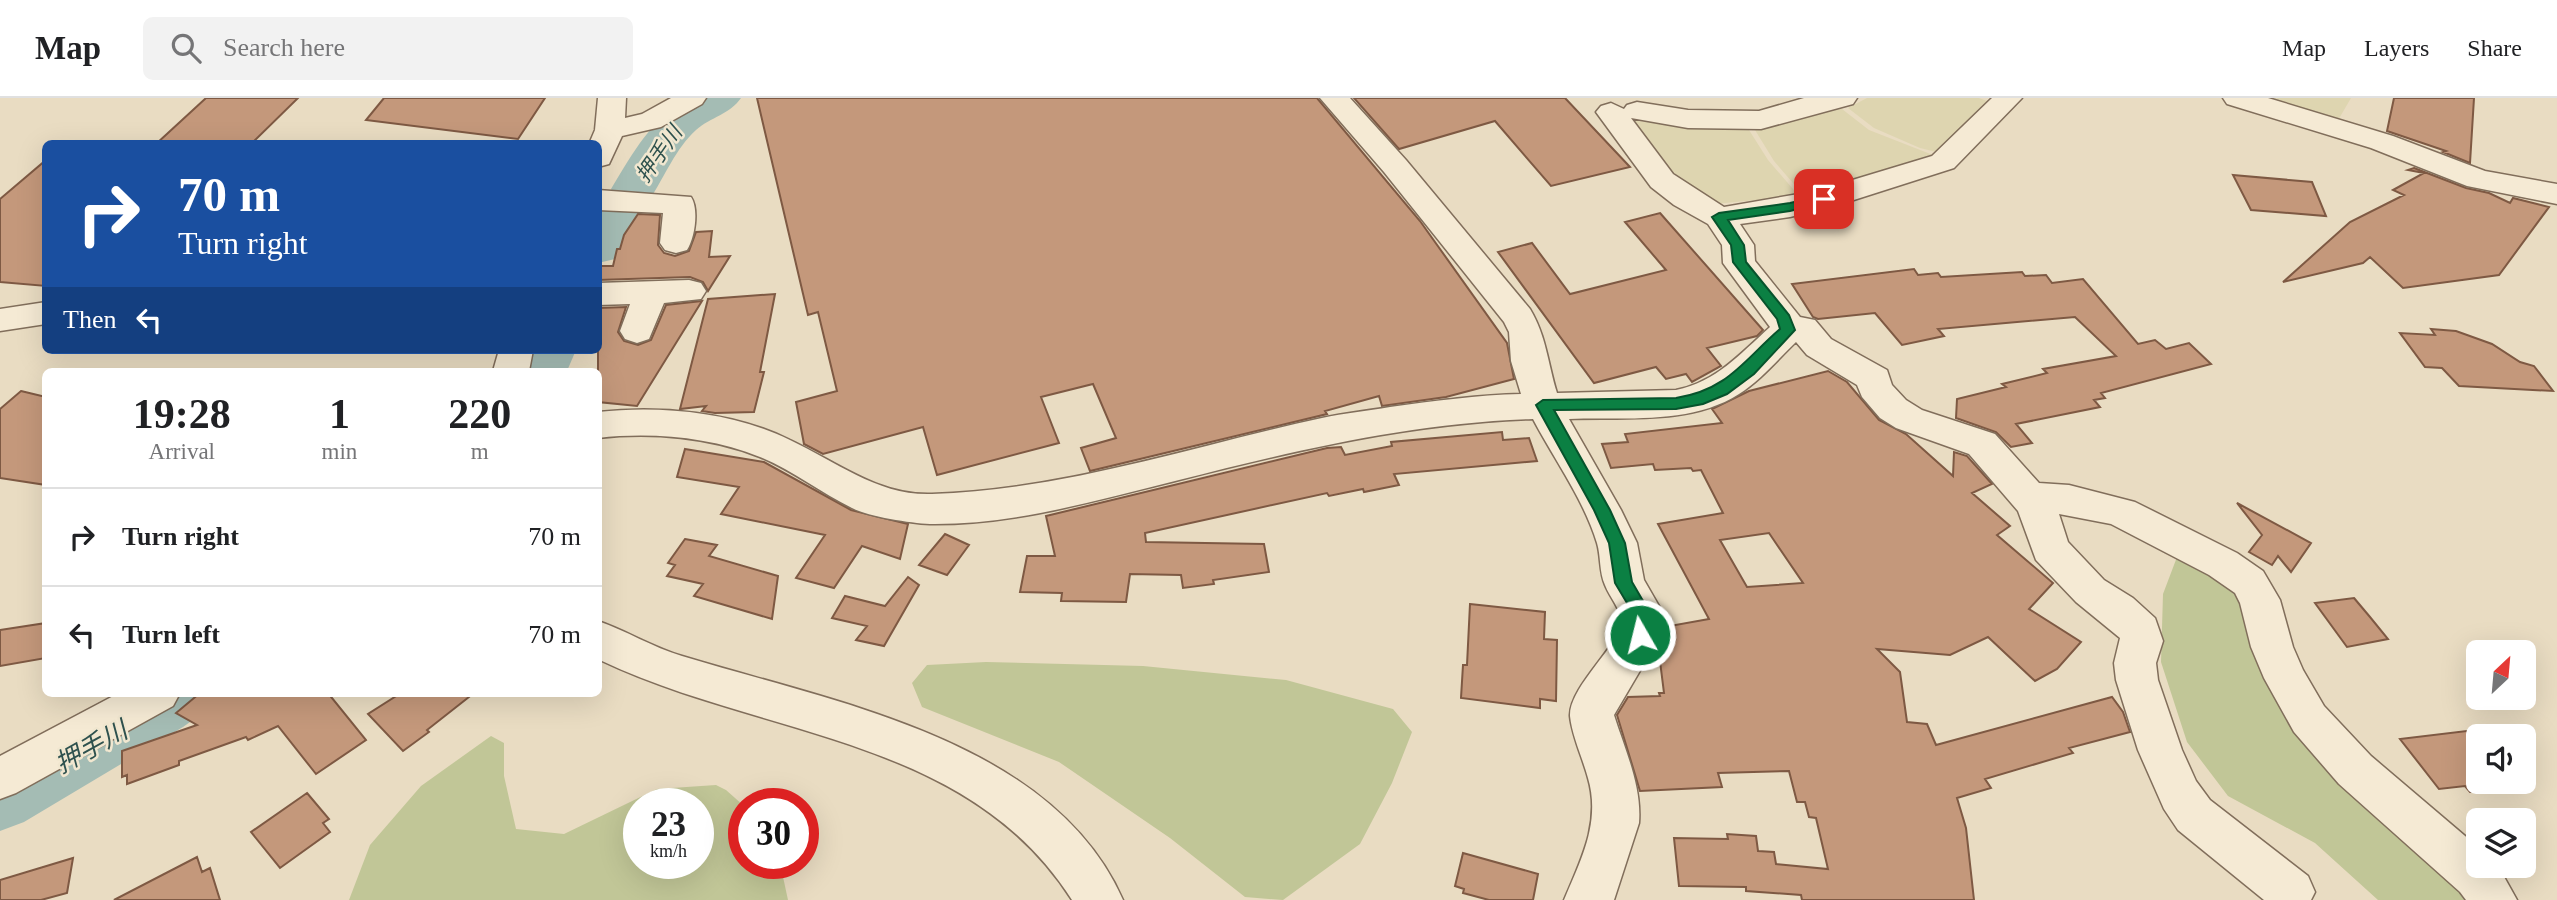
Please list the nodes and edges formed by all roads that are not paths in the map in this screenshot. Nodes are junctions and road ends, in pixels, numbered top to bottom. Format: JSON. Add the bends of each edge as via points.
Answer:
{"nodes":[{"id":1,"x":612,"y":98,"type":"edge"},
{"id":2,"x":692,"y":98,"type":"edge"},
{"id":3,"x":1334,"y":98,"type":"edge"},
{"id":4,"x":1843,"y":98,"type":"edge"},
{"id":5,"x":2008,"y":98,"type":"edge"},
{"id":6,"x":2237,"y":98,"type":"edge"},
{"id":7,"x":610,"y":130,"type":"junction"},
{"id":8,"x":602,"y":149,"type":"edge"},
{"id":9,"x":2557,"y":194,"type":"edge"},
{"id":10,"x":602,"y":200,"type":"edge"},
{"id":11,"x":1719,"y":217,"type":"junction"},
{"id":12,"x":676,"y":243,"type":"dead end"},
{"id":13,"x":689,"y":291,"type":"dead end"},
{"id":14,"x":651,"y":292,"type":"junction"},
{"id":15,"x":602,"y":294,"type":"edge"},
{"id":16,"x":42,"y":314,"type":"edge"},
{"id":17,"x":0,"y":320,"type":"edge"},
{"id":18,"x":1788,"y":330,"type":"junction"},
{"id":19,"x":637,"y":331,"type":"dead end"},
{"id":20,"x":1543,"y":405,"type":"junction"},
{"id":21,"x":602,"y":425,"type":"edge"},
{"id":22,"x":2028,"y":497,"type":"junction"},
{"id":23,"x":602,"y":640,"type":"edge"},
{"id":24,"x":151,"y":697,"type":"edge"},
{"id":25,"x":0,"y":779,"type":"edge"},
{"id":26,"x":2291,"y":892,"type":"dead end"},
{"id":27,"x":1099,"y":900,"type":"edge"},
{"id":28,"x":1588,"y":900,"type":"edge"},
{"id":29,"x":2493,"y":900,"type":"edge"}],
"edges":[{"from":1,"to":7,"type":"street"},
{"from":2,"to":7,"type":"street","via":[[651,121]]},
{"from":3,"to":20,"type":"street","via":[[1518,317]]},
{"from":4,"to":11,"type":"street","via":[[1761,120],[1624,112],[1626,128],[1661,179]]},
{"from":5,"to":11,"type":"street","via":[[1942,162],[1813,201]]},
{"from":6,"to":9,"type":"street","via":[[2382,142],[2478,179]]},
{"from":7,"to":8,"type":"street"},
{"from":10,"to":12,"type":"street","via":[[680,204]]},
{"from":11,"to":18,"type":"street","via":[[1738,245],[1740,262],[1777,308]]},
{"from":13,"to":14,"type":"street"},
{"from":14,"to":15,"type":"street"},
{"from":14,"to":19,"type":"street"},
{"from":16,"to":17,"type":"street"},
{"from":18,"to":20,"type":"street","via":[[1749,370],[1721,391],[1697,400]]},
{"from":18,"to":22,"type":"street","via":[[1802,328],[1819,347],[1874,379],[1875,388],[1893,409],[1909,419],[1982,443]]},
{"from":20,"to":21,"type":"street","via":[[1475,408],[1325,430],[1055,496],[928,509],[868,499],[775,448],[720,430],[632,421]]},
{"from":20,"to":28,"type":"street","via":[[1602,510],[1617,543],[1624,583],[1642,613],[1640,635],[1595,703],[1592,715],[1617,810],[1597,885]]},
{"from":22,"to":26,"type":"street","via":[[2043,520],[2050,549],[2090,591],[2140,630],[2137,680],[2180,795],[2194,815]]},
{"from":22,"to":29,"type":"street","via":[[2069,500],[2121,512],[2249,582],[2260,600],[2285,678],[2309,719],[2355,770],[2477,876]]},
{"from":23,"to":27,"type":"street","via":[[690,679],[909,745],[957,768],[1035,819],[1062,845]]},
{"from":24,"to":25,"type":"street"}]}
